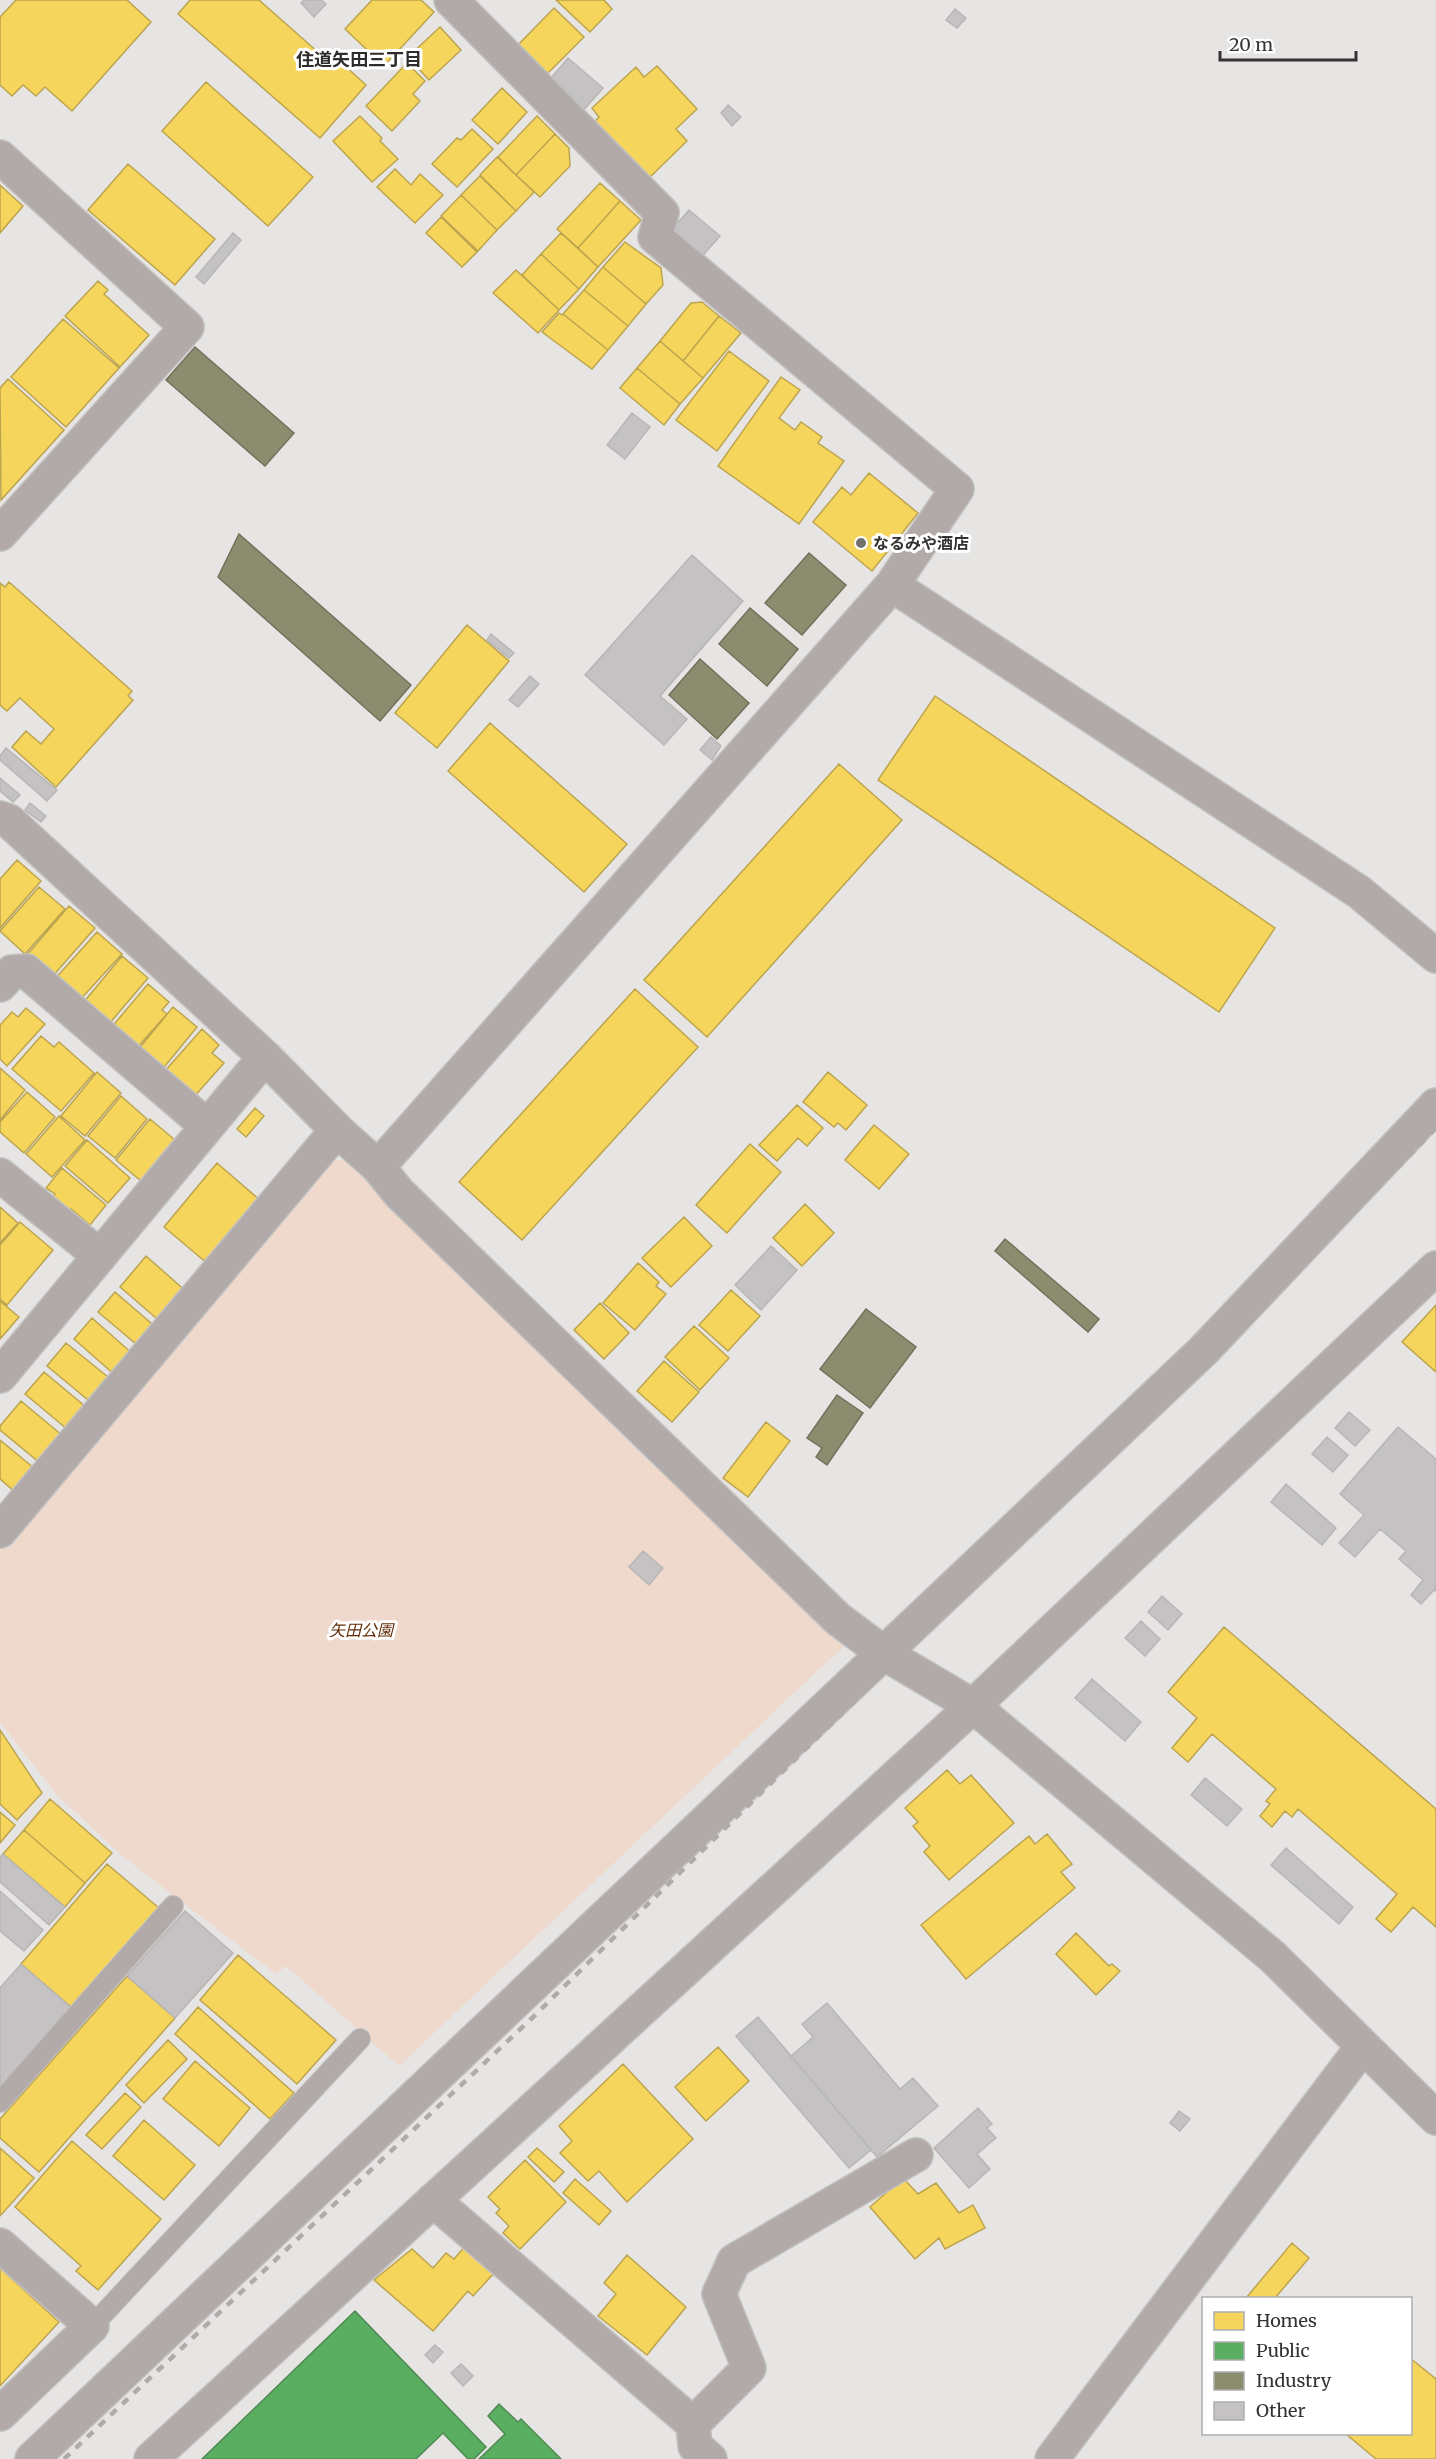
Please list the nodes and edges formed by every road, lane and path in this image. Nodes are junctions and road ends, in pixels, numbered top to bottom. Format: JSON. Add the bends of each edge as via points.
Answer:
{"nodes":[{"id":1,"x":451,"y":0,"type":"edge"},
{"id":2,"x":0,"y":157,"type":"edge"},
{"id":3,"x":0,"y":534,"type":"edge"},
{"id":4,"x":892,"y":585,"type":"junction"},
{"id":5,"x":0,"y":818,"type":"edge"},
{"id":6,"x":1436,"y":956,"type":"edge"},
{"id":7,"x":0,"y":985,"type":"edge"},
{"id":8,"x":265,"y":1057,"type":"junction"},
{"id":9,"x":1436,"y":1105,"type":"edge"},
{"id":10,"x":207,"y":1126,"type":"junction"},
{"id":11,"x":337,"y":1130,"type":"junction"},
{"id":12,"x":378,"y":1167,"type":"junction"},
{"id":13,"x":0,"y":1175,"type":"edge"},
{"id":14,"x":100,"y":1256,"type":"junction"},
{"id":15,"x":1436,"y":1268,"type":"edge"},
{"id":16,"x":0,"y":1376,"type":"edge"},
{"id":17,"x":0,"y":1531,"type":"edge"},
{"id":18,"x":885,"y":1654,"type":"junction"},
{"id":19,"x":973,"y":1706,"type":"junction"},
{"id":20,"x":173,"y":1906,"type":"dead end"},
{"id":21,"x":360,"y":2039,"type":"dead end"},
{"id":22,"x":1364,"y":2046,"type":"junction"},
{"id":23,"x":0,"y":2102,"type":"edge"},
{"id":24,"x":1436,"y":2118,"type":"edge"},
{"id":25,"x":916,"y":2155,"type":"dead end"},
{"id":26,"x":433,"y":2200,"type":"junction"},
{"id":27,"x":0,"y":2245,"type":"edge"},
{"id":28,"x":92,"y":2326,"type":"junction"},
{"id":29,"x":0,"y":2414,"type":"edge"},
{"id":30,"x":693,"y":2424,"type":"junction"},
{"id":31,"x":32,"y":2459,"type":"edge"},
{"id":32,"x":151,"y":2459,"type":"edge"},
{"id":33,"x":710,"y":2459,"type":"edge"},
{"id":34,"x":1052,"y":2459,"type":"edge"}],
"edges":[{"from":1,"to":4,"type":"street","via":[[662,213],[655,237],[957,489]]},
{"from":2,"to":3,"type":"street","via":[[187,327]]},
{"from":4,"to":6,"type":"street","via":[[1359,892]]},
{"from":4,"to":12,"type":"street"},
{"from":5,"to":8,"type":"street","via":[[9,821]]},
{"from":7,"to":10,"type":"street","via":[[12,972],[26,970]]},
{"from":8,"to":10,"type":"street"},
{"from":8,"to":11,"type":"street"},
{"from":9,"to":18,"type":"street","via":[[1204,1350]]},
{"from":10,"to":14,"type":"street"},
{"from":11,"to":12,"type":"street"},
{"from":11,"to":17,"type":"street"},
{"from":12,"to":18,"type":"street","via":[[399,1193],[838,1619]]},
{"from":13,"to":14,"type":"street"},
{"from":14,"to":16,"type":"street"},
{"from":15,"to":19,"type":"street"},
{"from":18,"to":19,"type":"street"},
{"from":18,"to":31,"type":"street"},
{"from":19,"to":22,"type":"street","via":[[1274,1957]]},
{"from":19,"to":26,"type":"street"},
{"from":20,"to":23,"type":"lane"},
{"from":21,"to":28,"type":"lane"},
{"from":22,"to":24,"type":"street"},
{"from":22,"to":34,"type":"street"},
{"from":25,"to":30,"type":"street","via":[[734,2261],[719,2294],[749,2368]]},
{"from":26,"to":30,"type":"street"},
{"from":26,"to":32,"type":"street"},
{"from":27,"to":28,"type":"street"},
{"from":28,"to":29,"type":"street"},
{"from":30,"to":33,"type":"street","via":[[695,2446]]}]}
